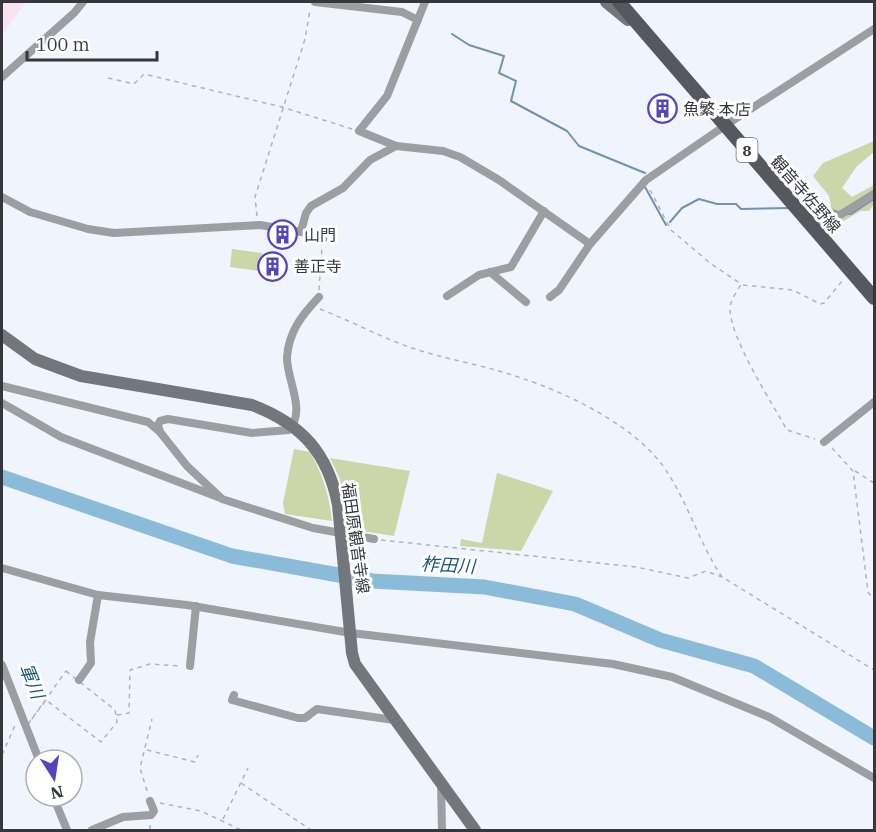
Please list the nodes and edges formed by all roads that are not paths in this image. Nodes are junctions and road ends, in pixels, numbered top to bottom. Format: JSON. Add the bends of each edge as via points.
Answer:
{"nodes":[{"id":1,"x":83,"y":2,"type":"edge"},
{"id":2,"x":314,"y":2,"type":"edge"},
{"id":3,"x":425,"y":2,"type":"edge"},
{"id":4,"x":606,"y":2,"type":"edge"},
{"id":5,"x":619,"y":2,"type":"edge"},
{"id":6,"x":418,"y":20,"type":"junction"},
{"id":7,"x":874,"y":29,"type":"edge"},
{"id":8,"x":654,"y":43,"type":"junction"},
{"id":9,"x":2,"y":77,"type":"edge"},
{"id":10,"x":726,"y":125,"type":"junction"},
{"id":11,"x":396,"y":146,"type":"junction"},
{"id":12,"x":874,"y":194,"type":"edge"},
{"id":13,"x":2,"y":197,"type":"edge"},
{"id":14,"x":544,"y":212,"type":"junction"},
{"id":15,"x":814,"y":227,"type":"junction"},
{"id":16,"x":301,"y":231,"type":"junction"},
{"id":17,"x":323,"y":239,"type":"road end"},
{"id":18,"x":590,"y":244,"type":"junction"},
{"id":19,"x":490,"y":273,"type":"junction"},
{"id":20,"x":447,"y":296,"type":"dead end"},
{"id":21,"x":319,"y":297,"type":"road end"},
{"id":22,"x":549,"y":297,"type":"dead end"},
{"id":23,"x":874,"y":298,"type":"edge"},
{"id":24,"x":526,"y":302,"type":"dead end"},
{"id":25,"x":2,"y":335,"type":"edge"},
{"id":26,"x":2,"y":386,"type":"edge"},
{"id":27,"x":874,"y":402,"type":"edge"},
{"id":28,"x":2,"y":403,"type":"edge"},
{"id":29,"x":293,"y":426,"type":"junction"},
{"id":30,"x":160,"y":432,"type":"junction"},
{"id":31,"x":824,"y":442,"type":"road end"},
{"id":32,"x":222,"y":499,"type":"junction"},
{"id":33,"x":341,"y":531,"type":"junction"},
{"id":34,"x":375,"y":538,"type":"road end"},
{"id":35,"x":2,"y":568,"type":"edge"},
{"id":36,"x":98,"y":595,"type":"junction"},
{"id":37,"x":196,"y":606,"type":"junction"},
{"id":38,"x":351,"y":633,"type":"junction"},
{"id":39,"x":2,"y":664,"type":"edge"},
{"id":40,"x":190,"y":666,"type":"road end"},
{"id":41,"x":79,"y":680,"type":"road end"},
{"id":42,"x":234,"y":695,"type":"dead end"},
{"id":43,"x":394,"y":720,"type":"junction"},
{"id":44,"x":34,"y":748,"type":"edge"},
{"id":45,"x":874,"y":778,"type":"edge"},
{"id":46,"x":441,"y":783,"type":"junction"},
{"id":47,"x":150,"y":801,"type":"road end"},
{"id":48,"x":58,"y":808,"type":"edge"},
{"id":49,"x":67,"y":831,"type":"edge"},
{"id":50,"x":92,"y":831,"type":"edge"},
{"id":51,"x":442,"y":831,"type":"edge"},
{"id":52,"x":475,"y":831,"type":"edge"}],
"edges":[{"from":1,"to":9,"type":"street"},
{"from":2,"to":6,"type":"street","via":[[402,12]]},
{"from":3,"to":6,"type":"street"},
{"from":4,"to":8,"type":"main road"},
{"from":5,"to":8,"type":"main road","name":"観音寺佐野線","number":"8"},
{"from":6,"to":11,"type":"street","via":[[387,96],[358,131]]},
{"from":7,"to":10,"type":"street"},
{"from":8,"to":10,"type":"main road","name":"観音寺佐野線","number":"8"},
{"from":10,"to":15,"type":"main road","name":"観音寺佐野線","number":"8"},
{"from":10,"to":18,"type":"street","via":[[646,180]]},
{"from":11,"to":14,"type":"street","via":[[460,157]]},
{"from":11,"to":16,"type":"street","via":[[370,160],[343,188],[311,206]]},
{"from":12,"to":15,"type":"street"},
{"from":13,"to":16,"type":"street","via":[[30,212],[114,233],[260,225]]},
{"from":14,"to":18,"type":"street"},
{"from":14,"to":19,"type":"street","via":[[511,267]]},
{"from":15,"to":23,"type":"main road","name":"観音寺佐野線","number":"8"},
{"from":16,"to":17,"type":"street"},
{"from":18,"to":22,"type":"street","via":[[559,290]]},
{"from":19,"to":20,"type":"street","via":[[479,275]]},
{"from":19,"to":24,"type":"street"},
{"from":21,"to":29,"type":"street","via":[[298,319],[287,358],[295,395]]},
{"from":25,"to":29,"type":"main road","name":"福田原観音寺線","via":[[35,358],[81,376],[252,405]]},
{"from":26,"to":30,"type":"street","via":[[148,422]]},
{"from":27,"to":31,"type":"street"},
{"from":28,"to":32,"type":"street","via":[[61,437]]},
{"from":29,"to":30,"type":"street","via":[[289,430],[252,433],[168,419],[160,421]]},
{"from":29,"to":33,"type":"main road","name":"福田原観音寺線","via":[[314,446],[326,465],[333,482]]},
{"from":30,"to":32,"type":"street","via":[[187,466]]},
{"from":32,"to":33,"type":"street","via":[[276,518]]},
{"from":33,"to":34,"type":"street"},
{"from":33,"to":38,"type":"main road","name":"福田原観音寺線"},
{"from":35,"to":36,"type":"street"},
{"from":36,"to":37,"type":"street"},
{"from":36,"to":41,"type":"street","via":[[90,642],[91,663]]},
{"from":37,"to":38,"type":"street"},
{"from":37,"to":40,"type":"street"},
{"from":38,"to":43,"type":"main road","name":"福田原観音寺線","via":[[356,663]]},
{"from":38,"to":45,"type":"street","via":[[613,664],[672,677],[769,717]]},
{"from":39,"to":44,"type":"street"},
{"from":42,"to":43,"type":"street","via":[[232,700],[298,718],[317,709]]},
{"from":43,"to":46,"type":"main road","name":"福田原観音寺線"},
{"from":46,"to":51,"type":"street"},
{"from":46,"to":52,"type":"main road","name":"福田原観音寺線"},
{"from":47,"to":50,"type":"street","via":[[152,815],[123,817]]},
{"from":48,"to":49,"type":"street"}]}
